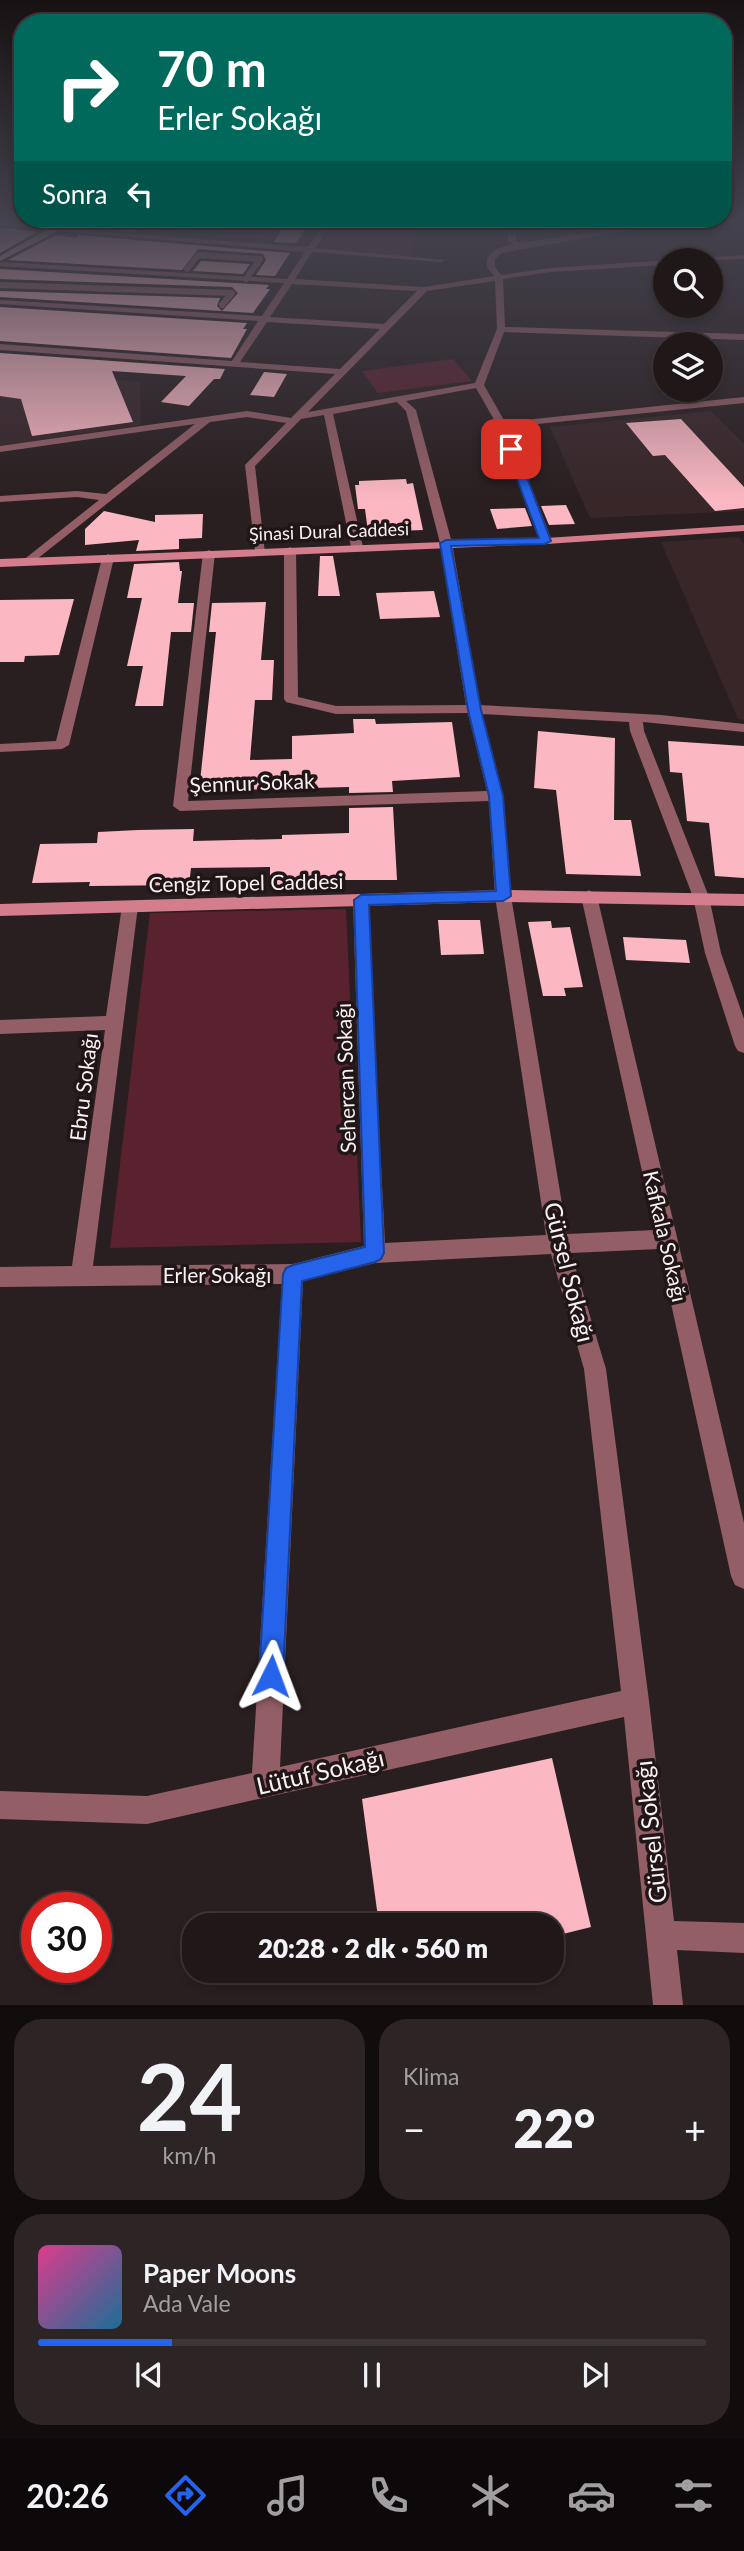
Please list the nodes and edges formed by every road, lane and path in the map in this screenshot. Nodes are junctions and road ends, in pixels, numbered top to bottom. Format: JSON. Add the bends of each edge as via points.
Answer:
{"nodes":[{"id":1,"x":184,"y":315,"type":"edge"},
{"id":2,"x":267,"y":315,"type":"edge"},
{"id":3,"x":400,"y":315,"type":"edge"},
{"id":4,"x":500,"y":315,"type":"edge"},
{"id":5,"x":263,"y":320,"type":"junction"},
{"id":6,"x":388,"y":327,"type":"junction"},
{"id":7,"x":501,"y":329,"type":"junction"},
{"id":8,"x":744,"y":337,"type":"edge"},
{"id":9,"x":0,"y":346,"type":"edge"},
{"id":10,"x":235,"y":363,"type":"junction"},
{"id":11,"x":343,"y":372,"type":"junction"},
{"id":12,"x":479,"y":385,"type":"junction"},
{"id":13,"x":400,"y":400,"type":"junction"},
{"id":14,"x":744,"y":400,"type":"edge"},
{"id":15,"x":328,"y":411,"type":"junction"},
{"id":16,"x":296,"y":419,"type":"junction"},
{"id":17,"x":207,"y":420,"type":"junction"},
{"id":18,"x":502,"y":425,"type":"junction"},
{"id":19,"x":0,"y":449,"type":"edge"},
{"id":20,"x":109,"y":498,"type":"junction"},
{"id":21,"x":0,"y":499,"type":"edge"},
{"id":22,"x":744,"y":528,"type":"edge"},
{"id":23,"x":545,"y":541,"type":"junction"},
{"id":24,"x":446,"y":543,"type":"junction"},
{"id":25,"x":357,"y":547,"type":"junction"},
{"id":26,"x":290,"y":550,"type":"junction"},
{"id":27,"x":261,"y":551,"type":"junction"},
{"id":28,"x":209,"y":553,"type":"junction"},
{"id":29,"x":108,"y":558,"type":"junction"},
{"id":30,"x":28,"y":561,"type":"junction"},
{"id":31,"x":0,"y":563,"type":"edge"},
{"id":32,"x":474,"y":710,"type":"junction"},
{"id":33,"x":636,"y":719,"type":"junction"},
{"id":34,"x":744,"y":728,"type":"edge"},
{"id":35,"x":0,"y":748,"type":"edge"},
{"id":36,"x":496,"y":796,"type":"junction"},
{"id":37,"x":503,"y":896,"type":"junction"},
{"id":38,"x":589,"y":896,"type":"junction"},
{"id":39,"x":701,"y":897,"type":"junction"},
{"id":40,"x":361,"y":900,"type":"junction"},
{"id":41,"x":744,"y":900,"type":"edge"},
{"id":42,"x":130,"y":906,"type":"junction"},
{"id":43,"x":0,"y":910,"type":"edge"},
{"id":44,"x":114,"y":1023,"type":"junction"},
{"id":45,"x":0,"y":1027,"type":"edge"},
{"id":46,"x":744,"y":1046,"type":"edge"},
{"id":47,"x":667,"y":1239,"type":"junction"},
{"id":48,"x":558,"y":1244,"type":"junction"},
{"id":49,"x":375,"y":1253,"type":"junction"},
{"id":50,"x":293,"y":1274,"type":"junction"},
{"id":51,"x":81,"y":1275,"type":"junction"},
{"id":52,"x":0,"y":1277,"type":"edge"},
{"id":53,"x":744,"y":1576,"type":"edge"},
{"id":54,"x":636,"y":1701,"type":"junction"},
{"id":55,"x":265,"y":1784,"type":"junction"},
{"id":56,"x":0,"y":1805,"type":"edge"},
{"id":57,"x":660,"y":1935,"type":"junction"},
{"id":58,"x":744,"y":1938,"type":"edge"},
{"id":59,"x":668,"y":2005,"type":"edge"}],
"edges":[{"from":1,"to":5,"type":"street"},
{"from":2,"to":5,"type":"street"},
{"from":3,"to":6,"type":"street"},
{"from":4,"to":7,"type":"street"},
{"from":5,"to":6,"type":"street"},
{"from":5,"to":10,"type":"street"},
{"from":6,"to":11,"type":"street"},
{"from":7,"to":8,"type":"street"},
{"from":7,"to":12,"type":"street"},
{"from":9,"to":10,"type":"street"},
{"from":10,"to":11,"type":"street"},
{"from":11,"to":16,"type":"street"},
{"from":12,"to":13,"type":"street"},
{"from":12,"to":18,"type":"street"},
{"from":13,"to":15,"type":"street"},
{"from":13,"to":24,"type":"street","name":"Gürsel Sokağı","via":[[411,410]]},
{"from":14,"to":18,"type":"street"},
{"from":15,"to":16,"type":"street"},
{"from":15,"to":25,"type":"street"},
{"from":16,"to":17,"type":"street","via":[[247,414]]},
{"from":16,"to":27,"type":"street","via":[[250,465]]},
{"from":17,"to":19,"type":"street"},
{"from":17,"to":20,"type":"street"},
{"from":18,"to":23,"type":"street"},
{"from":20,"to":21,"type":"street","via":[[77,494]]},
{"from":20,"to":30,"type":"street"},
{"from":22,"to":23,"type":"street","name":"Şinasi Dural Caddesi"},
{"from":23,"to":24,"type":"street","name":"Şinasi Dural Caddesi"},
{"from":24,"to":25,"type":"street","name":"Şinasi Dural Caddesi"},
{"from":24,"to":32,"type":"street","name":"Gürsel Sokağı"},
{"from":25,"to":26,"type":"street","name":"Şinasi Dural Caddesi"},
{"from":26,"to":27,"type":"street","name":"Şinasi Dural Caddesi"},
{"from":26,"to":32,"type":"street","via":[[291,699],[336,710]]},
{"from":27,"to":28,"type":"street","name":"Şinasi Dural Caddesi"},
{"from":28,"to":29,"type":"street","name":"Şinasi Dural Caddesi"},
{"from":28,"to":36,"type":"street","name":"Şennur Sokak","via":[[180,806]]},
{"from":29,"to":30,"type":"street","name":"Şinasi Dural Caddesi"},
{"from":29,"to":35,"type":"street","via":[[62,745]]},
{"from":30,"to":31,"type":"street","name":"Şinasi Dural Caddesi"},
{"from":32,"to":33,"type":"street"},
{"from":32,"to":36,"type":"street","name":"Gürsel Sokağı"},
{"from":33,"to":34,"type":"street"},
{"from":33,"to":39,"type":"street"},
{"from":36,"to":37,"type":"street","name":"Gürsel Sokağı"},
{"from":37,"to":38,"type":"street","name":"Cengiz Topel Caddesi"},
{"from":37,"to":40,"type":"street","name":"Cengiz Topel Caddesi"},
{"from":37,"to":48,"type":"street","name":"Gürsel Sokağı"},
{"from":38,"to":39,"type":"street","name":"Cengiz Topel Caddesi"},
{"from":38,"to":47,"type":"street","name":"Kafkala Sokağı"},
{"from":39,"to":41,"type":"street","name":"Cengiz Topel Caddesi"},
{"from":39,"to":46,"type":"street","via":[[713,953]]},
{"from":40,"to":42,"type":"street","name":"Cengiz Topel Caddesi"},
{"from":40,"to":49,"type":"street","name":"Sehercan Sokağı"},
{"from":42,"to":43,"type":"street","name":"Cengiz Topel Caddesi"},
{"from":42,"to":44,"type":"street","name":"Ebru Sokağı"},
{"from":44,"to":45,"type":"street"},
{"from":44,"to":51,"type":"street","name":"Ebru Sokağı"},
{"from":47,"to":48,"type":"street","name":"Erler Sokağı"},
{"from":47,"to":53,"type":"street","name":"Kafkala Sokağı"},
{"from":48,"to":49,"type":"street","name":"Erler Sokağı"},
{"from":48,"to":54,"type":"street","name":"Gürsel Sokağı","via":[[595,1369]]},
{"from":49,"to":50,"type":"street","name":"Erler Sokağı"},
{"from":50,"to":51,"type":"street","name":"Erler Sokağı"},
{"from":50,"to":55,"type":"street"},
{"from":51,"to":52,"type":"street","name":"Erler Sokağı"},
{"from":54,"to":55,"type":"street","name":"Lütuf Sokağı"},
{"from":54,"to":57,"type":"street","name":"Gürsel Sokağı"},
{"from":55,"to":56,"type":"street","name":"Lütuf Sokağı","via":[[148,1810]]},
{"from":57,"to":58,"type":"street"},
{"from":57,"to":59,"type":"street","name":"Gürsel Sokağı"}]}
